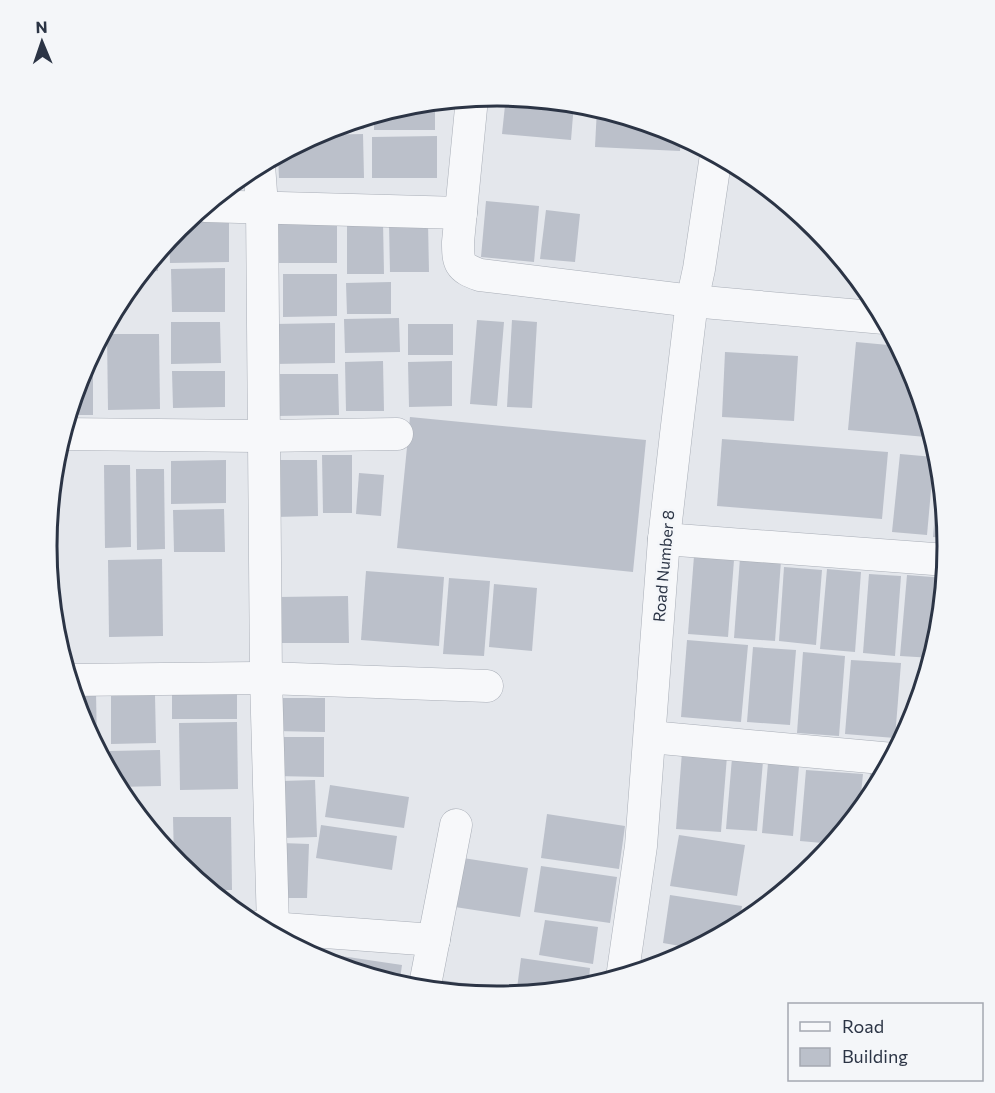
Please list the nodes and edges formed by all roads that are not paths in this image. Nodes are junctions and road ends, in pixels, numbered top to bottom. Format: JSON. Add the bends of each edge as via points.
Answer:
{"nodes":[{"id":1,"x":471,"y":107,"type":"edge"},
{"id":2,"x":715,"y":163,"type":"edge"},
{"id":3,"x":260,"y":176,"type":"edge"},
{"id":4,"x":218,"y":206,"type":"edge"},
{"id":5,"x":262,"y":206,"type":"junction"},
{"id":6,"x":461,"y":213,"type":"junction"},
{"id":7,"x":692,"y":301,"type":"junction"},
{"id":8,"x":873,"y":317,"type":"edge"},
{"id":9,"x":71,"y":434,"type":"edge"},
{"id":10,"x":397,"y":434,"type":"dead end"},
{"id":11,"x":262,"y":436,"type":"junction"},
{"id":12,"x":664,"y":539,"type":"junction"},
{"id":13,"x":938,"y":559,"type":"edge"},
{"id":14,"x":266,"y":678,"type":"junction"},
{"id":15,"x":78,"y":680,"type":"edge"},
{"id":16,"x":487,"y":686,"type":"dead end"},
{"id":17,"x":650,"y":737,"type":"junction"},
{"id":18,"x":884,"y":758,"type":"edge"},
{"id":19,"x":456,"y":825,"type":"dead end"},
{"id":20,"x":265,"y":921,"type":"edge"},
{"id":21,"x":277,"y":928,"type":"edge"},
{"id":22,"x":434,"y":940,"type":"junction"},
{"id":23,"x":623,"y":969,"type":"edge"},
{"id":24,"x":426,"y":981,"type":"edge"}],
"edges":[{"from":1,"to":6,"type":"street"},
{"from":2,"to":7,"type":"street","name":"Road Number 8"},
{"from":3,"to":5,"type":"street"},
{"from":4,"to":5,"type":"street"},
{"from":5,"to":6,"type":"street"},
{"from":5,"to":11,"type":"street"},
{"from":6,"to":7,"type":"street","via":[[458,259],[465,270]]},
{"from":7,"to":8,"type":"street"},
{"from":7,"to":12,"type":"street","name":"Road Number 8"},
{"from":9,"to":11,"type":"street"},
{"from":10,"to":11,"type":"street"},
{"from":11,"to":14,"type":"street"},
{"from":12,"to":13,"type":"street"},
{"from":12,"to":17,"type":"street","name":"Road Number 8"},
{"from":14,"to":15,"type":"street"},
{"from":14,"to":16,"type":"street"},
{"from":14,"to":20,"type":"street"},
{"from":17,"to":18,"type":"street"},
{"from":17,"to":23,"type":"street","name":"Road Number 8","via":[[641,846]]},
{"from":19,"to":22,"type":"street"},
{"from":21,"to":22,"type":"street"},
{"from":22,"to":24,"type":"street"}]}
